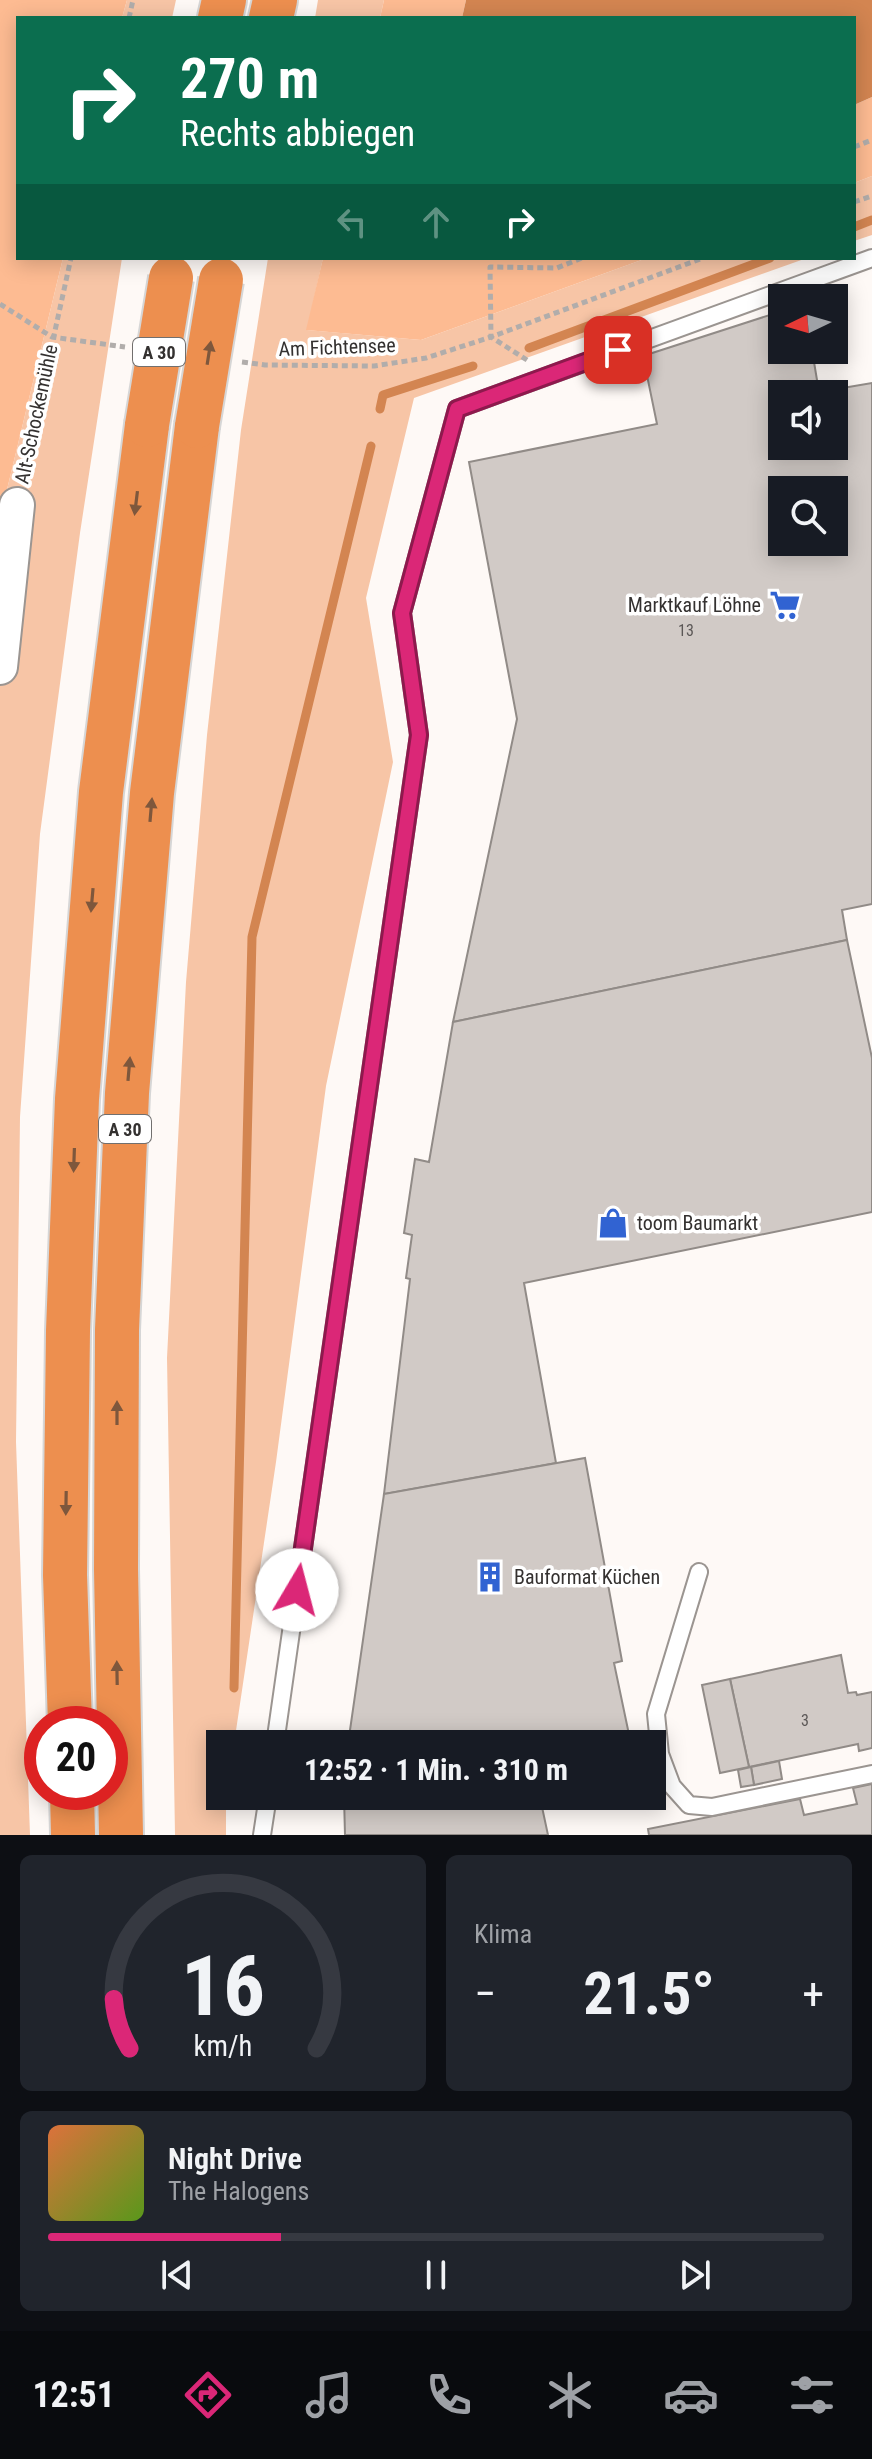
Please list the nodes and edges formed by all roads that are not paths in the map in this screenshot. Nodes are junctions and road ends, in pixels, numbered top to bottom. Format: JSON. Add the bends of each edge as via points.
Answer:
{"nodes":[{"id":1,"x":872,"y":258,"type":"edge"},
{"id":2,"x":173,"y":268,"type":"edge"},
{"id":3,"x":223,"y":269,"type":"edge"},
{"id":4,"x":17,"y":505,"type":"road end"},
{"id":5,"x":0,"y":667,"type":"edge"},
{"id":6,"x":699,"y":1572,"type":"dead end"},
{"id":7,"x":69,"y":1706,"type":"edge"},
{"id":8,"x":277,"y":1730,"type":"edge"},
{"id":9,"x":872,"y":1774,"type":"edge"},
{"id":10,"x":72,"y":1810,"type":"edge"},
{"id":11,"x":266,"y":1810,"type":"edge"},
{"id":12,"x":73,"y":1835,"type":"edge"},
{"id":13,"x":121,"y":1835,"type":"edge"},
{"id":14,"x":262,"y":1835,"type":"edge"}],
"edges":[{"from":1,"to":8,"type":"lane","via":[[457,409],[402,613],[419,735]]},
{"from":2,"to":7,"type":"highway","number":"A 30","one_way":true,"bridge":true,"via":[[147,425],[101,792],[77,1099],[67,1347]]},
{"from":13,"to":3,"type":"highway","number":"A 30","one_way":true,"bridge":true,"via":[[117,1346],[127,1093],[152,793],[197,426]]},
{"from":4,"to":5,"type":"street","name":"Alt-Schockemühle"},
{"from":6,"to":9,"type":"lane","via":[[656,1714],[660,1754],[672,1786],[689,1805],[712,1807]]},
{"from":10,"to":12,"type":"highway"},
{"from":11,"to":14,"type":"lane"}]}
